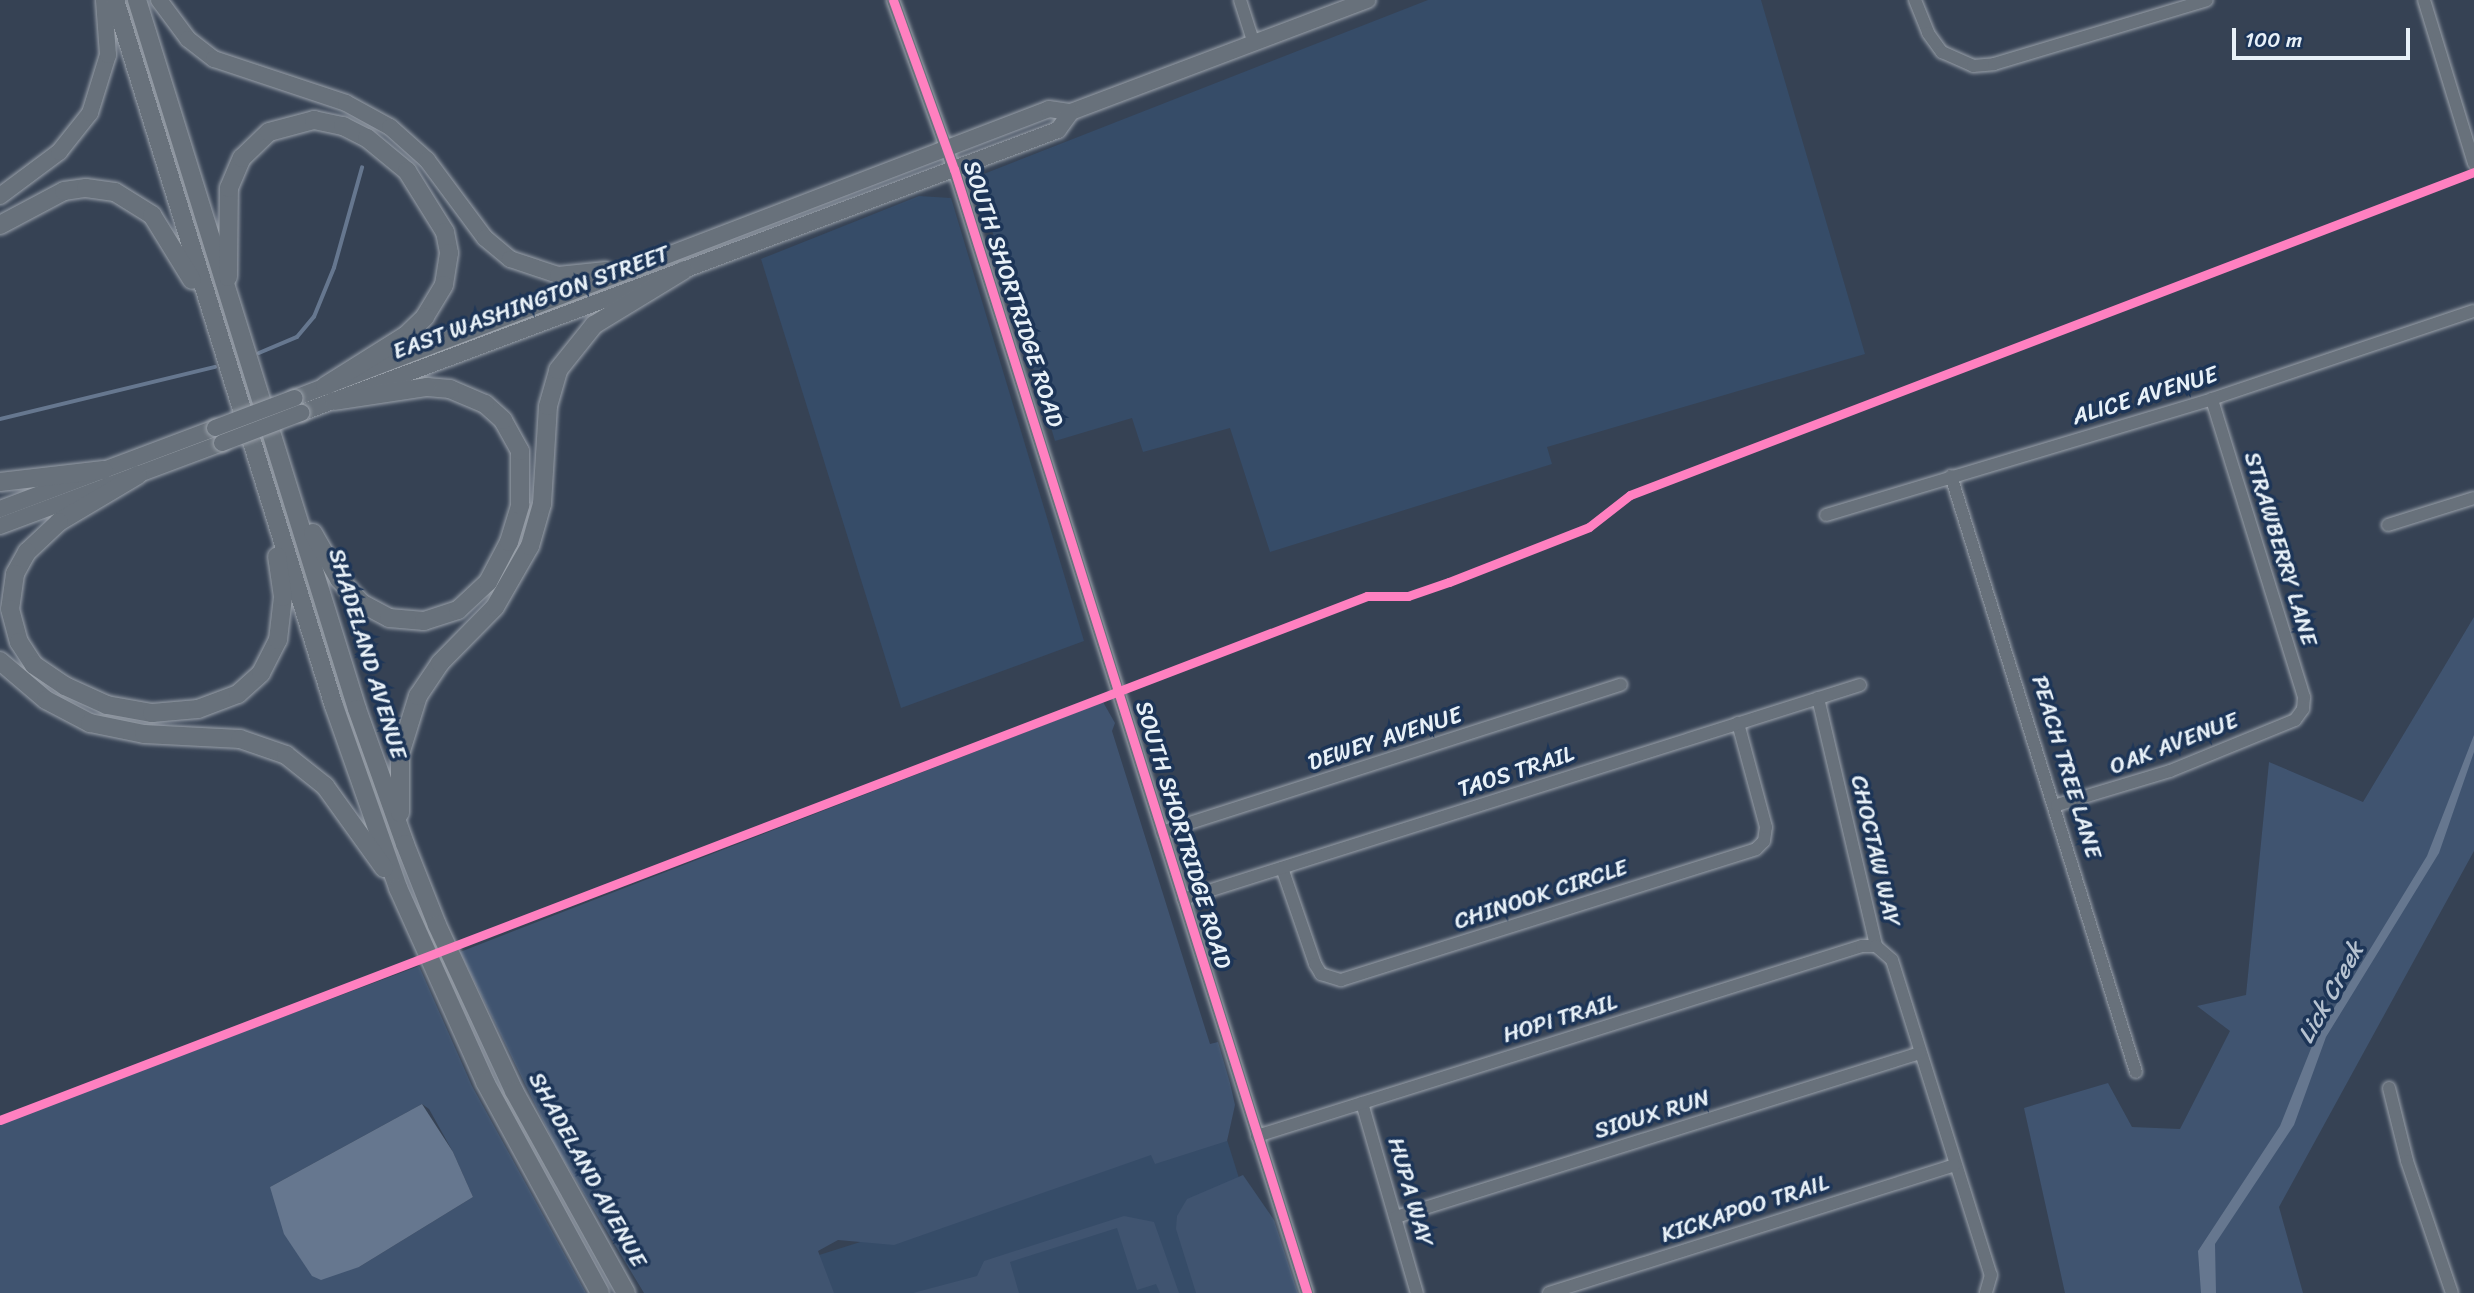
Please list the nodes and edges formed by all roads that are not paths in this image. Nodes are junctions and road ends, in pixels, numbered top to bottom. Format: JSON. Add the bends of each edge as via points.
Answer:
{"nodes":[{"id":1,"x":104,"y":0,"type":"edge"},
{"id":2,"x":115,"y":0,"type":"edge"},
{"id":3,"x":137,"y":0,"type":"edge"},
{"id":4,"x":159,"y":0,"type":"edge"},
{"id":5,"x":893,"y":0,"type":"edge"},
{"id":6,"x":1240,"y":0,"type":"edge"},
{"id":7,"x":1368,"y":0,"type":"edge"},
{"id":8,"x":1915,"y":0,"type":"edge"},
{"id":9,"x":2207,"y":0,"type":"edge"},
{"id":10,"x":2424,"y":0,"type":"edge"},
{"id":11,"x":1254,"y":44,"type":"junction"},
{"id":12,"x":1071,"y":112,"type":"junction"},
{"id":13,"x":946,"y":149,"type":"junction"},
{"id":14,"x":2474,"y":164,"type":"edge"},
{"id":15,"x":954,"y":169,"type":"junction"},
{"id":16,"x":0,"y":196,"type":"edge"},
{"id":17,"x":0,"y":225,"type":"edge"},
{"id":18,"x":633,"y":267,"type":"junction"},
{"id":19,"x":684,"y":270,"type":"junction"},
{"id":20,"x":231,"y":308,"type":"junction"},
{"id":21,"x":2474,"y":311,"type":"edge"},
{"id":22,"x":213,"y":320,"type":"junction"},
{"id":23,"x":329,"y":393,"type":"junction"},
{"id":24,"x":2212,"y":399,"type":"junction"},
{"id":25,"x":218,"y":436,"type":"junction"},
{"id":26,"x":103,"y":470,"type":"junction"},
{"id":27,"x":286,"y":473,"type":"junction"},
{"id":28,"x":138,"y":475,"type":"junction"},
{"id":29,"x":1951,"y":476,"type":"junction"},
{"id":30,"x":0,"y":482,"type":"edge"},
{"id":31,"x":267,"y":494,"type":"junction"},
{"id":32,"x":2474,"y":498,"type":"edge"},
{"id":33,"x":0,"y":509,"type":"edge"},
{"id":34,"x":1826,"y":515,"type":"dead end"},
{"id":35,"x":2388,"y":525,"type":"dead end"},
{"id":36,"x":0,"y":526,"type":"edge"},
{"id":37,"x":0,"y":661,"type":"edge"},
{"id":38,"x":1621,"y":685,"type":"dead end"},
{"id":39,"x":1860,"y":685,"type":"dead end"},
{"id":40,"x":1818,"y":698,"type":"junction"},
{"id":41,"x":2301,"y":712,"type":"joint"},
{"id":42,"x":1738,"y":723,"type":"junction"},
{"id":43,"x":2057,"y":805,"type":"junction"},
{"id":44,"x":1162,"y":832,"type":"junction"},
{"id":45,"x":405,"y":844,"type":"junction"},
{"id":46,"x":1282,"y":867,"type":"junction"},
{"id":47,"x":398,"y":888,"type":"junction"},
{"id":48,"x":1184,"y":899,"type":"junction"},
{"id":49,"x":1876,"y":946,"type":"junction"},
{"id":50,"x":1920,"y":1053,"type":"junction"},
{"id":51,"x":2136,"y":1072,"type":"dead end"},
{"id":52,"x":2389,"y":1088,"type":"dead end"},
{"id":53,"x":1363,"y":1103,"type":"junction"},
{"id":54,"x":1257,"y":1136,"type":"junction"},
{"id":55,"x":1954,"y":1166,"type":"junction"},
{"id":56,"x":1396,"y":1217,"type":"junction"},
{"id":57,"x":600,"y":1293,"type":"edge"},
{"id":58,"x":626,"y":1293,"type":"edge"},
{"id":59,"x":1307,"y":1293,"type":"edge"},
{"id":60,"x":1417,"y":1293,"type":"edge"},
{"id":61,"x":1549,"y":1293,"type":"edge"},
{"id":62,"x":1986,"y":1293,"type":"edge"},
{"id":63,"x":2452,"y":1293,"type":"edge"}],
"edges":[{"from":1,"to":16,"type":"main road","via":[[108,55],[90,113],[59,152]]},
{"from":2,"to":22,"type":"highway","name":"SHADELAND AVENUE"},
{"from":3,"to":20,"type":"highway","name":"SHADELAND AVENUE"},
{"from":4,"to":18,"type":"main road","via":[[181,31],[214,60],[346,103],[390,127],[427,160],[485,238],[520,264],[572,275]]},
{"from":5,"to":13,"type":"street","name":"SOUTH SHORTRIDGE ROAD"},
{"from":6,"to":11,"type":"street"},
{"from":7,"to":11,"type":"main road","name":"EAST WASHINGTON STREET"},
{"from":8,"to":9,"type":"street","via":[[1928,33],[1942,52],[1973,66],[1994,64]]},
{"from":10,"to":14,"type":"street"},
{"from":11,"to":12,"type":"main road","name":"EAST WASHINGTON STREET"},
{"from":12,"to":13,"type":"main road","name":"EAST WASHINGTON STREET","via":[[1049,109]]},
{"from":12,"to":15,"type":"main road","name":"EAST WASHINGTON STREET","via":[[1058,130]]},
{"from":13,"to":15,"type":"street","name":"SOUTH SHORTRIDGE ROAD"},
{"from":13,"to":18,"type":"main road","name":"EAST WASHINGTON STREET"},
{"from":15,"to":19,"type":"main road","name":"EAST WASHINGTON STREET"},
{"from":15,"to":44,"type":"street","name":"SOUTH SHORTRIDGE ROAD"},
{"from":17,"to":22,"type":"highway","via":[[65,191],[97,188],[121,194],[146,210],[167,234]]},
{"from":18,"to":23,"type":"main road","name":"EAST WASHINGTON STREET"},
{"from":19,"to":23,"type":"main road","name":"EAST WASHINGTON STREET"},
{"from":19,"to":45,"type":"highway","via":[[594,325],[558,370],[548,405],[542,504],[528,551],[495,607],[436,668],[405,728],[398,783]]},
{"from":20,"to":23,"type":"highway","via":[[229,188],[242,158],[256,142],[287,125],[319,121],[343,126],[387,153],[414,179],[436,214],[448,247],[447,275],[434,305],[418,325]]},
{"from":20,"to":27,"type":"highway","name":"SHADELAND AVENUE"},
{"from":21,"to":24,"type":"street","name":"ALICE AVENUE"},
{"from":22,"to":31,"type":"highway","name":"SHADELAND AVENUE"},
{"from":23,"to":25,"type":"main road","name":"EAST WASHINGTON STREET","bridge":true},
{"from":23,"to":27,"type":"highway","via":[[450,389],[485,404],[503,420],[521,456],[521,496],[509,542],[488,582],[458,610],[432,619],[400,620],[367,608],[327,561]]},
{"from":24,"to":29,"type":"street","name":"ALICE AVENUE"},
{"from":24,"to":41,"type":"street","name":"STRAWBERRY LANE","via":[[2304,697]]},
{"from":25,"to":26,"type":"main road","name":"EAST WASHINGTON STREET"},
{"from":25,"to":28,"type":"main road","name":"EAST WASHINGTON STREET"},
{"from":26,"to":30,"type":"highway"},
{"from":26,"to":33,"type":"main road","name":"EAST WASHINGTON STREET"},
{"from":27,"to":45,"type":"highway","name":"SHADELAND AVENUE","via":[[357,709]]},
{"from":28,"to":31,"type":"highway","via":[[72,513],[37,541],[17,568],[10,603],[19,642],[41,670],[82,695],[133,711],[174,713],[212,706],[248,686],[270,660],[280,632],[283,597]]},
{"from":28,"to":36,"type":"main road","name":"EAST WASHINGTON STREET"},
{"from":29,"to":34,"type":"street","name":"ALICE AVENUE"},
{"from":29,"to":43,"type":"street","name":"PEACH TREE LANE"},
{"from":31,"to":47,"type":"highway","name":"SHADELAND AVENUE","via":[[346,743]]},
{"from":32,"to":35,"type":"street"},
{"from":37,"to":47,"type":"highway","via":[[46,701],[90,723],[144,734],[240,739],[286,755],[325,786]]},
{"from":38,"to":44,"type":"street","name":"DEWEY AVENUE"},
{"from":39,"to":40,"type":"street","name":"TAOS TRAIL"},
{"from":40,"to":42,"type":"street","name":"TAOS TRAIL"},
{"from":40,"to":49,"type":"street","name":"CHOCTAW WAY"},
{"from":41,"to":43,"type":"street","name":"OAK AVENUE","via":[[2295,720],[2170,771]]},
{"from":42,"to":46,"type":"street","name":"TAOS TRAIL"},
{"from":42,"to":46,"type":"street","name":"CHINOOK CIRCLE","via":[[1766,827],[1764,841],[1756,849],[1393,964],[1341,980],[1321,974]]},
{"from":43,"to":51,"type":"street","name":"PEACH TREE LANE"},
{"from":44,"to":48,"type":"street","name":"SOUTH SHORTRIDGE ROAD"},
{"from":45,"to":58,"type":"highway","name":"SHADELAND AVENUE","via":[[508,1078]]},
{"from":46,"to":48,"type":"street","name":"TAOS TRAIL"},
{"from":47,"to":57,"type":"highway","name":"SHADELAND AVENUE","via":[[485,1082]]},
{"from":48,"to":54,"type":"street","name":"SOUTH SHORTRIDGE ROAD"},
{"from":49,"to":50,"type":"street","name":"CHOCTAW WAY","via":[[1892,960]]},
{"from":49,"to":53,"type":"street","name":"HOPI TRAIL","via":[[1862,946]]},
{"from":50,"to":55,"type":"street","name":"CHOCTAW WAY"},
{"from":50,"to":56,"type":"street","name":"SIOUX RUN"},
{"from":52,"to":63,"type":"street","via":[[2407,1161]]},
{"from":53,"to":54,"type":"street","name":"HOPI TRAIL"},
{"from":53,"to":56,"type":"street","name":"HUPA WAY"},
{"from":54,"to":59,"type":"street","name":"SOUTH SHORTRIDGE ROAD"},
{"from":55,"to":61,"type":"street","name":"KICKAPOO TRAIL"},
{"from":55,"to":62,"type":"street","name":"CHOCTAW WAY","via":[[1991,1275]]},
{"from":56,"to":60,"type":"street","name":"HUPA WAY"}]}
